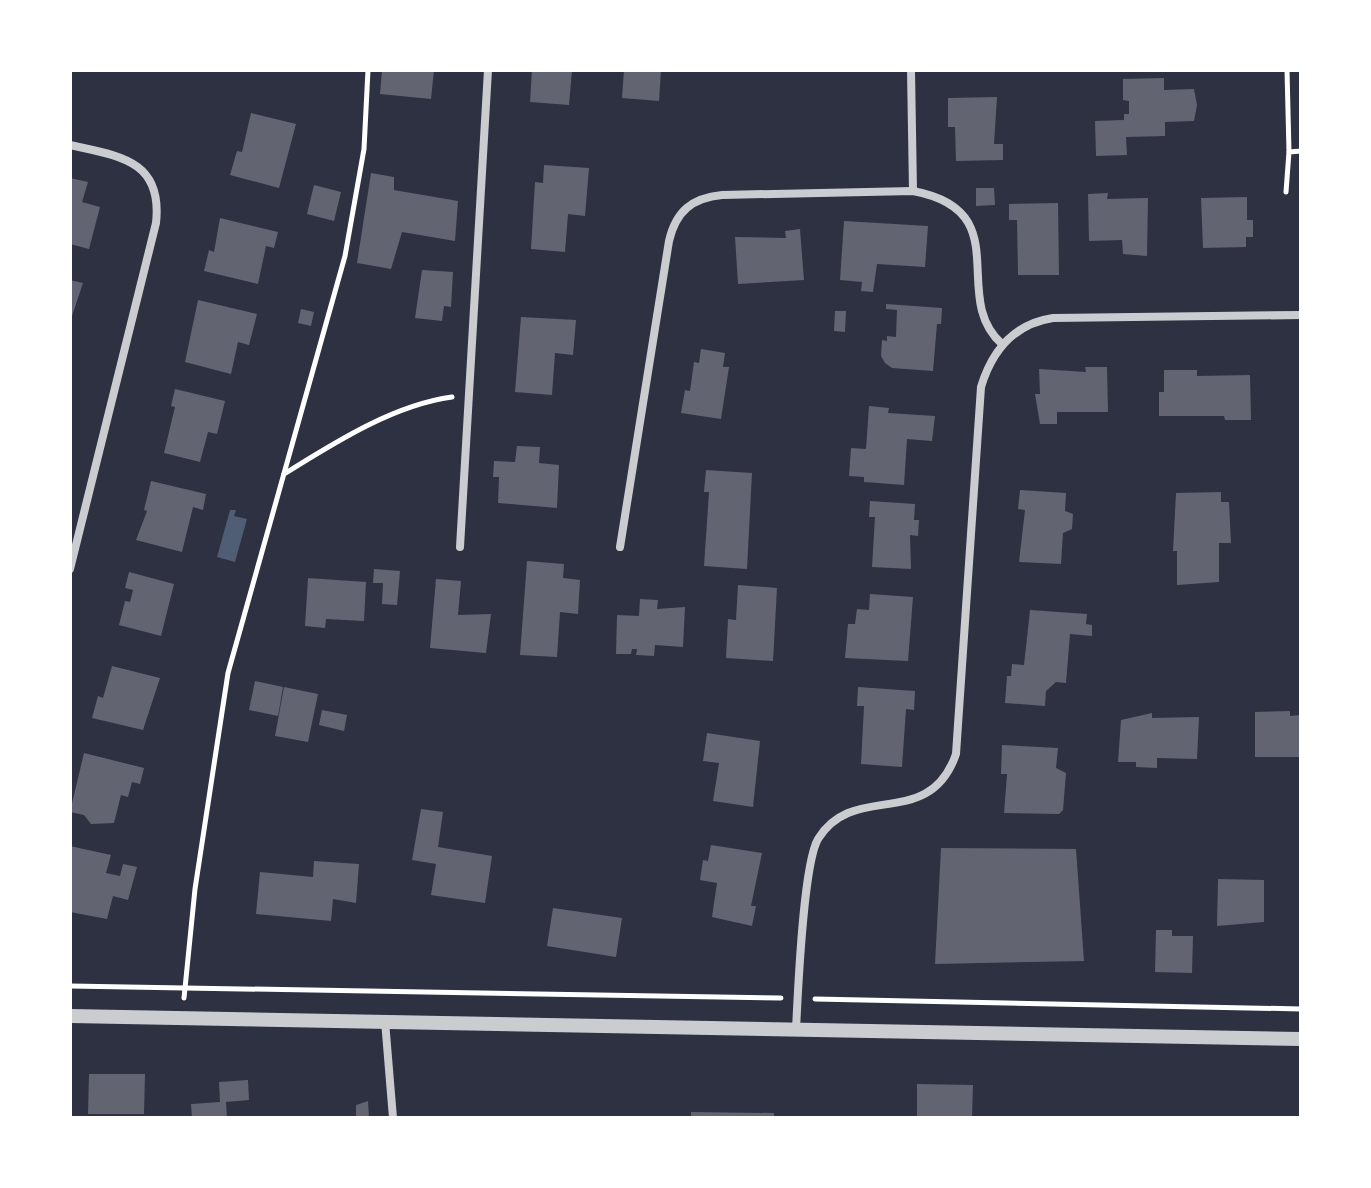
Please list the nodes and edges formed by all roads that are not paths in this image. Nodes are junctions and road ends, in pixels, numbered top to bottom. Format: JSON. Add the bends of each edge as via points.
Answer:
{"nodes":[{"id":1,"x":488,"y":70,"type":"edge"},
{"id":2,"x":911,"y":70,"type":"edge"},
{"id":3,"x":70,"y":145,"type":"edge"},
{"id":4,"x":913,"y":191,"type":"junction"},
{"id":5,"x":1301,"y":315,"type":"edge"},
{"id":6,"x":1002,"y":344,"type":"junction"},
{"id":7,"x":460,"y":547,"type":"dead end"},
{"id":8,"x":620,"y":547,"type":"dead end"},
{"id":9,"x":70,"y":569,"type":"edge"},
{"id":10,"x":70,"y":1016,"type":"edge"},
{"id":11,"x":385,"y":1021,"type":"junction"},
{"id":12,"x":796,"y":1029,"type":"junction"},
{"id":13,"x":1301,"y":1039,"type":"edge"},
{"id":14,"x":393,"y":1118,"type":"edge"}],
"edges":[{"from":1,"to":7,"type":"street"},
{"from":2,"to":4,"type":"street"},
{"from":3,"to":9,"type":"street","via":[[134,164],[154,185],[158,204]]},
{"from":4,"to":6,"type":"street","via":[[951,206],[972,229],[982,318]]},
{"from":4,"to":8,"type":"street","via":[[722,195],[700,198],[679,215],[669,241]]},
{"from":5,"to":6,"type":"street","via":[[1053,318],[1025,326]]},
{"from":6,"to":12,"type":"street","via":[[981,387],[956,754],[946,777],[929,794],[847,813],[816,842]]},
{"from":10,"to":11,"type":"street"},
{"from":11,"to":12,"type":"street"},
{"from":11,"to":14,"type":"street"},
{"from":12,"to":13,"type":"street"}]}
